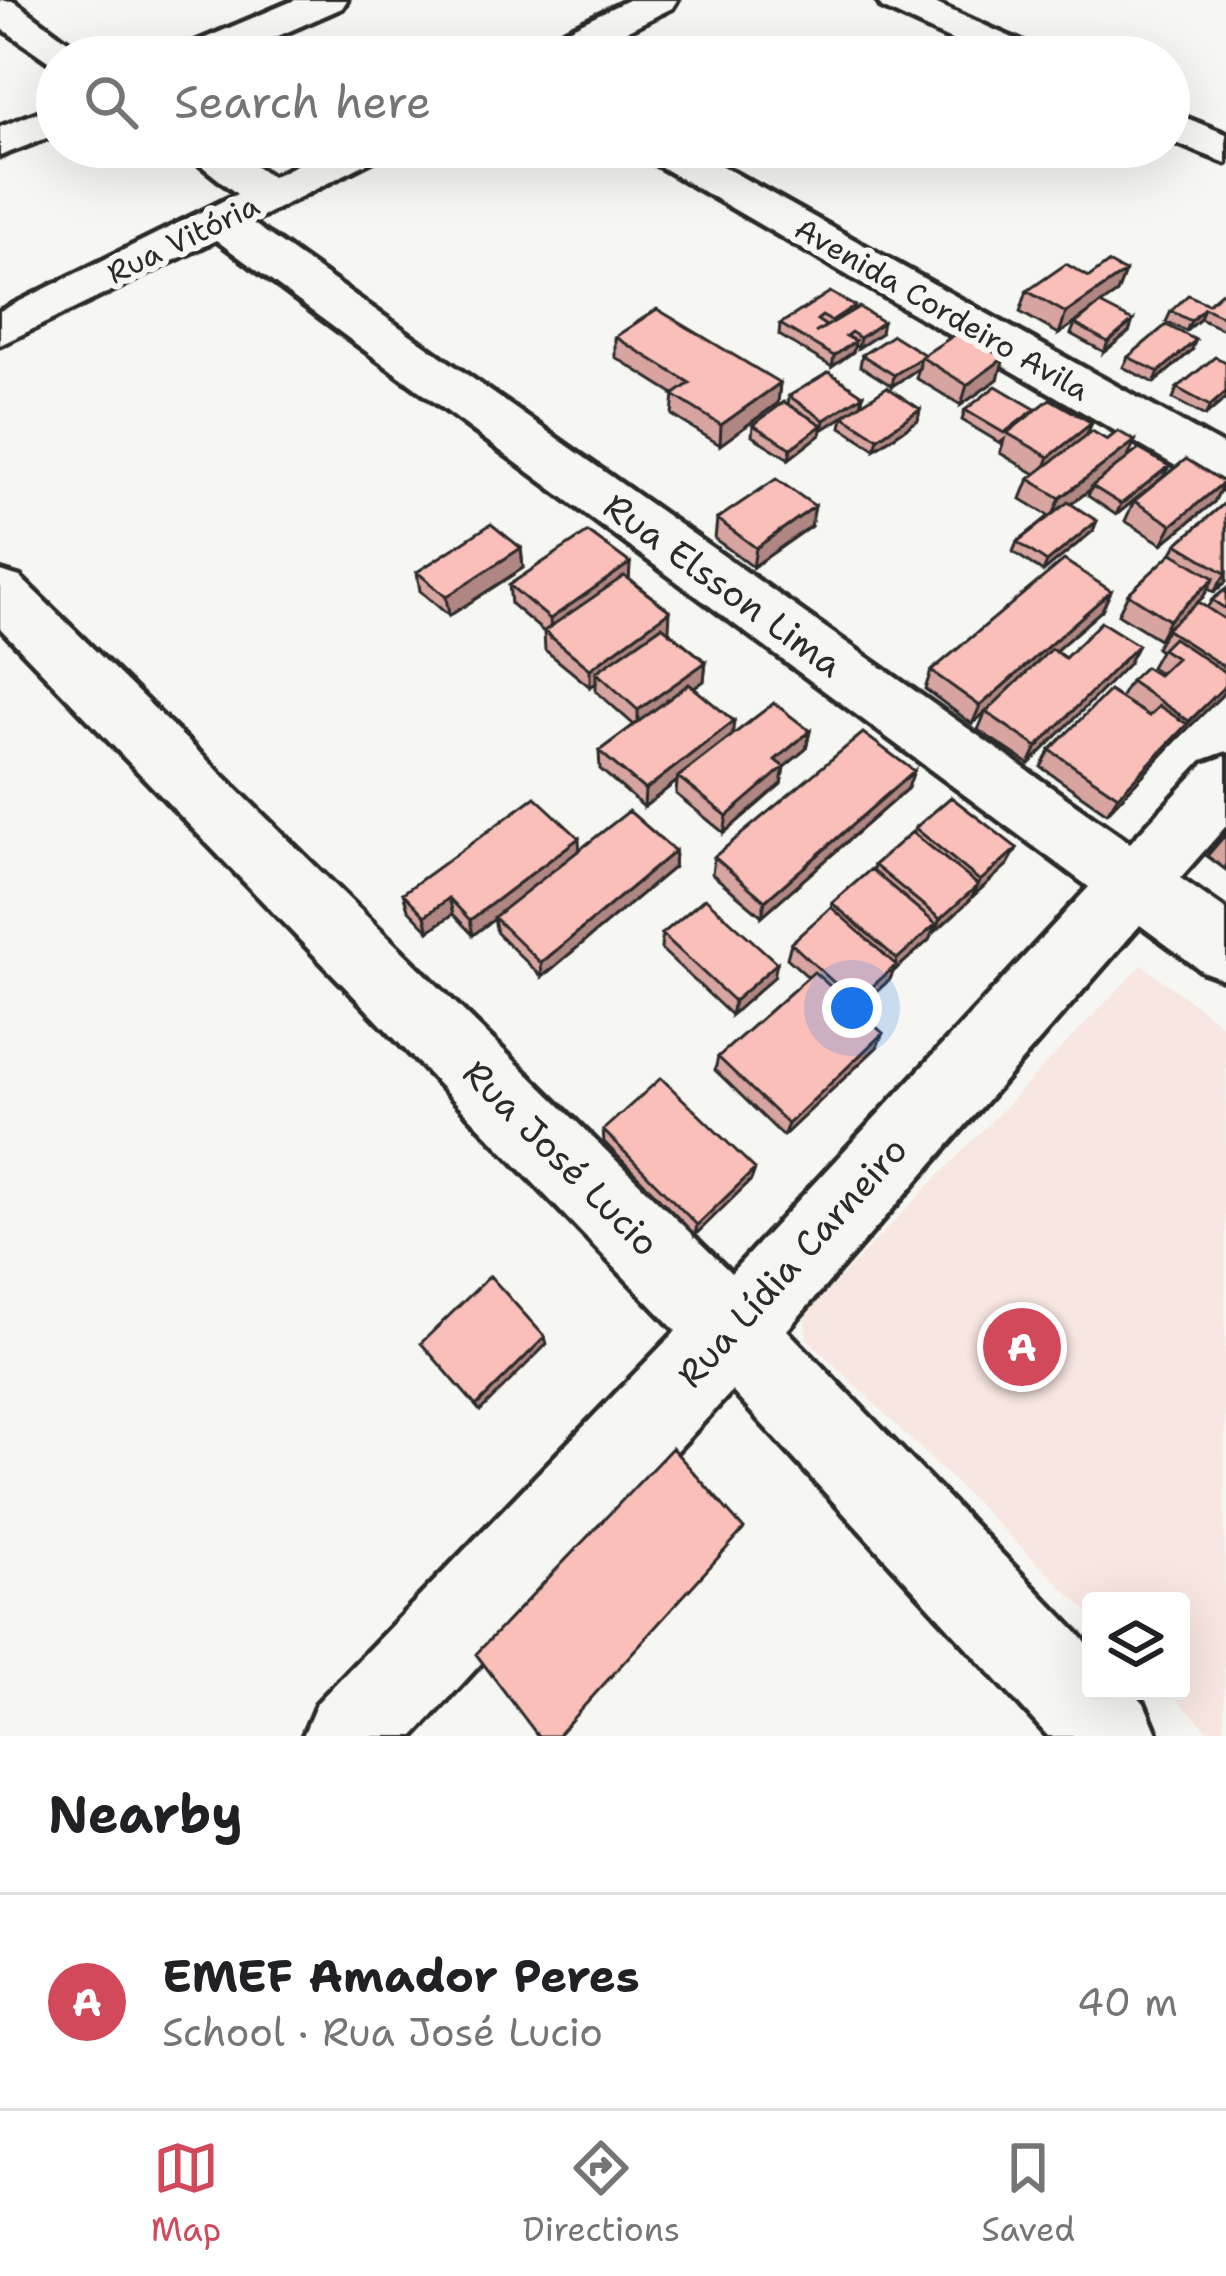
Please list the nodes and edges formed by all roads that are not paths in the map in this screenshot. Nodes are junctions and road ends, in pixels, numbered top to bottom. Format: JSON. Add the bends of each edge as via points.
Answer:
{"nodes":[{"id":1,"x":328,"y":0,"type":"edge"},
{"id":2,"x":658,"y":0,"type":"edge"},
{"id":3,"x":896,"y":0,"type":"edge"},
{"id":4,"x":0,"y":9,"type":"edge"},
{"id":5,"x":39,"y":36,"type":"edge"},
{"id":6,"x":245,"y":36,"type":"edge"},
{"id":7,"x":585,"y":36,"type":"edge"},
{"id":8,"x":975,"y":36,"type":"edge"},
{"id":9,"x":36,"y":127,"type":"edge"},
{"id":10,"x":1190,"y":134,"type":"edge"},
{"id":11,"x":0,"y":143,"type":"edge"},
{"id":12,"x":1226,"y":150,"type":"edge"},
{"id":13,"x":229,"y":168,"type":"edge"},
{"id":14,"x":324,"y":168,"type":"edge"},
{"id":15,"x":694,"y":168,"type":"edge"},
{"id":16,"x":269,"y":196,"type":"junction"},
{"id":17,"x":219,"y":221,"type":"junction"},
{"id":18,"x":0,"y":330,"type":"edge"},
{"id":19,"x":1226,"y":471,"type":"edge"},
{"id":20,"x":0,"y":592,"type":"edge"},
{"id":21,"x":1226,"y":782,"type":"edge"},
{"id":22,"x":1133,"y":882,"type":"junction"},
{"id":23,"x":1226,"y":949,"type":"edge"},
{"id":24,"x":732,"y":1331,"type":"junction"},
{"id":25,"x":350,"y":1736,"type":"edge"},
{"id":26,"x":1111,"y":1736,"type":"edge"}],
"edges":[{"from":1,"to":6,"type":"street"},
{"from":2,"to":7,"type":"street"},
{"from":3,"to":8,"type":"street"},
{"from":4,"to":5,"type":"street"},
{"from":9,"to":11,"type":"street"},
{"from":10,"to":12,"type":"street"},
{"from":13,"to":16,"type":"street"},
{"from":14,"to":16,"type":"street","name":"Rua Vitória"},
{"from":15,"to":19,"type":"street","name":"Avenida Cordeiro Avila"},
{"from":16,"to":17,"type":"street","name":"Rua Vitória"},
{"from":17,"to":18,"type":"street","name":"Rua Vitória"},
{"from":17,"to":22,"type":"street","name":"Rua Elsson Lima"},
{"from":20,"to":24,"type":"street","name":"Rua José Lucio"},
{"from":21,"to":22,"type":"street","name":"Rua Lídia Carneiro"},
{"from":22,"to":23,"type":"street","name":"Rua Elsson Lima"},
{"from":22,"to":24,"type":"street","name":"Rua Lídia Carneiro"},
{"from":24,"to":25,"type":"street","name":"Rua Lídia Carneiro"},
{"from":24,"to":26,"type":"street","name":"Rua José Lucio"}]}
